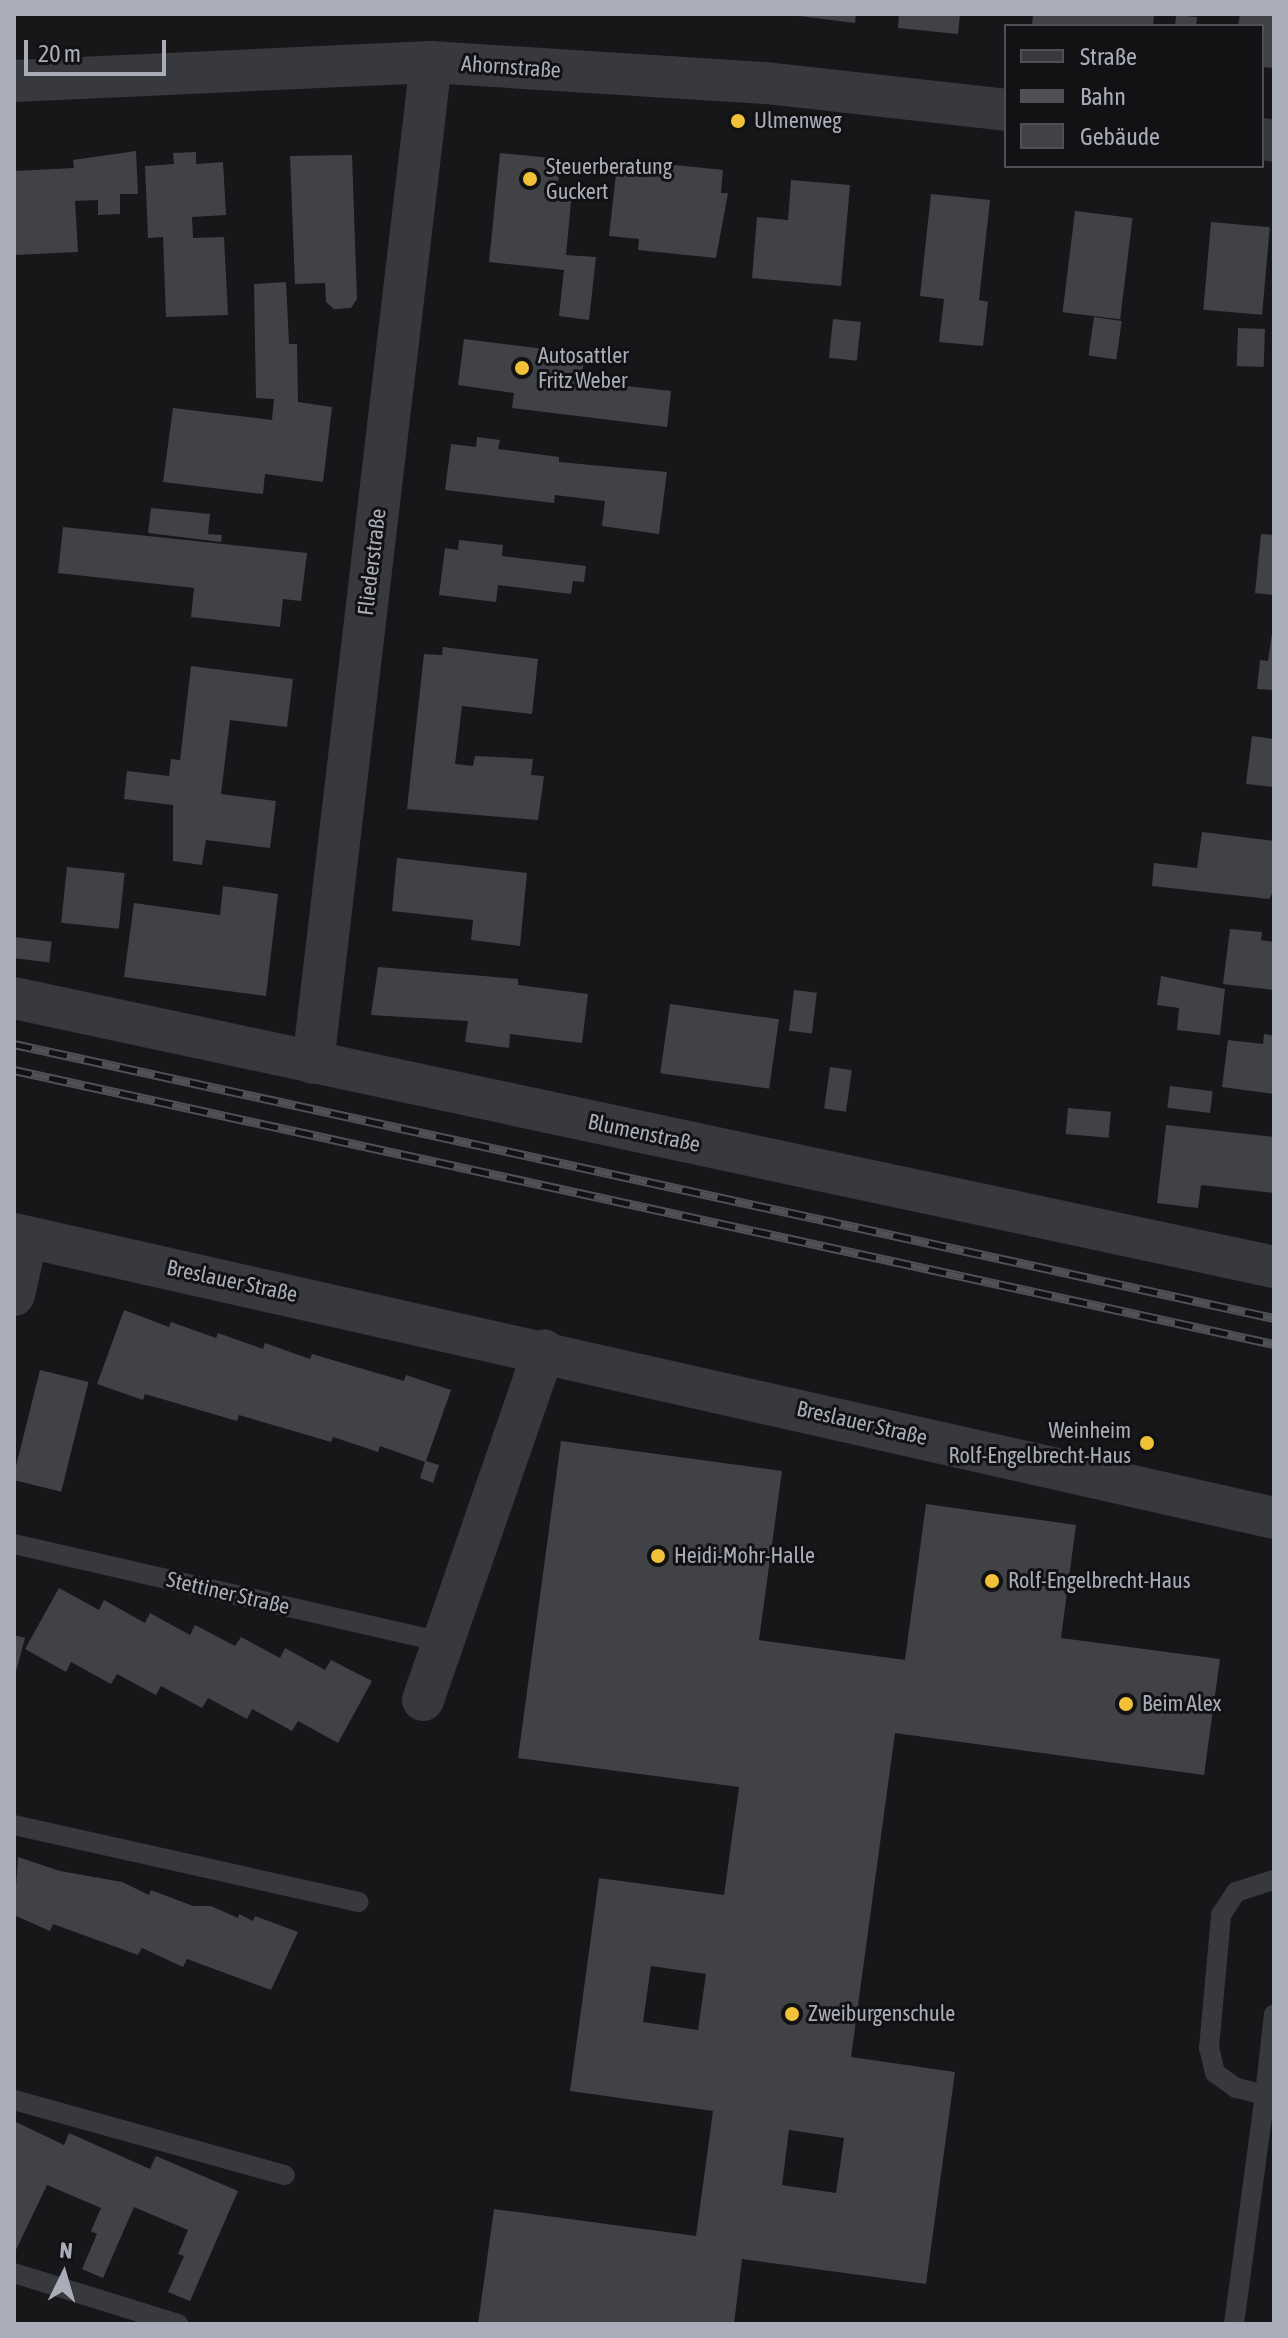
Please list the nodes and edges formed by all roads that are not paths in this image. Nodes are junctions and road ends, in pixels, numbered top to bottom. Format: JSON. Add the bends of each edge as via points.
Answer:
{"nodes":[{"id":1,"x":431,"y":62,"type":"junction"},
{"id":2,"x":14,"y":81,"type":"edge"},
{"id":3,"x":1004,"y":110,"type":"edge"},
{"id":4,"x":14,"y":998,"type":"edge"},
{"id":5,"x":313,"y":1063,"type":"junction"},
{"id":6,"x":21,"y":1235,"type":"edge"},
{"id":7,"x":1274,"y":1267,"type":"edge"},
{"id":8,"x":14,"y":1295,"type":"edge"},
{"id":9,"x":544,"y":1350,"type":"junction"},
{"id":10,"x":1274,"y":1518,"type":"edge"},
{"id":11,"x":14,"y":1544,"type":"edge"},
{"id":12,"x":441,"y":1642,"type":"junction"},
{"id":13,"x":423,"y":1700,"type":"dead end"},
{"id":14,"x":14,"y":1825,"type":"edge"},
{"id":15,"x":1274,"y":1880,"type":"edge"},
{"id":16,"x":359,"y":1902,"type":"dead end"},
{"id":17,"x":1274,"y":2014,"type":"edge"},
{"id":18,"x":1265,"y":2095,"type":"junction"},
{"id":19,"x":14,"y":2100,"type":"edge"},
{"id":20,"x":285,"y":2175,"type":"dead end"},
{"id":21,"x":14,"y":2273,"type":"edge"},
{"id":22,"x":178,"y":2324,"type":"edge"},
{"id":23,"x":1234,"y":2324,"type":"edge"}],
"edges":[{"from":1,"to":2,"type":"street","name":"Ahornstraße"},
{"from":1,"to":3,"type":"street","name":"Ahornstraße","via":[[766,83]]},
{"from":1,"to":5,"type":"street","name":"Fliederstraße"},
{"from":4,"to":5,"type":"street","name":"Blumenstraße"},
{"from":5,"to":7,"type":"street","name":"Blumenstraße"},
{"from":6,"to":8,"type":"street"},
{"from":6,"to":9,"type":"street","name":"Breslauer Straße"},
{"from":9,"to":10,"type":"street","name":"Breslauer Straße"},
{"from":9,"to":12,"type":"street"},
{"from":11,"to":12,"type":"lane","name":"Stettiner Straße"},
{"from":12,"to":13,"type":"street"},
{"from":14,"to":16,"type":"lane"},
{"from":15,"to":18,"type":"lane","via":[[1236,1892],[1221,1915],[1209,2048],[1215,2073],[1236,2088]]},
{"from":17,"to":18,"type":"lane"},
{"from":18,"to":23,"type":"lane"},
{"from":19,"to":20,"type":"lane"},
{"from":21,"to":22,"type":"lane"}]}
